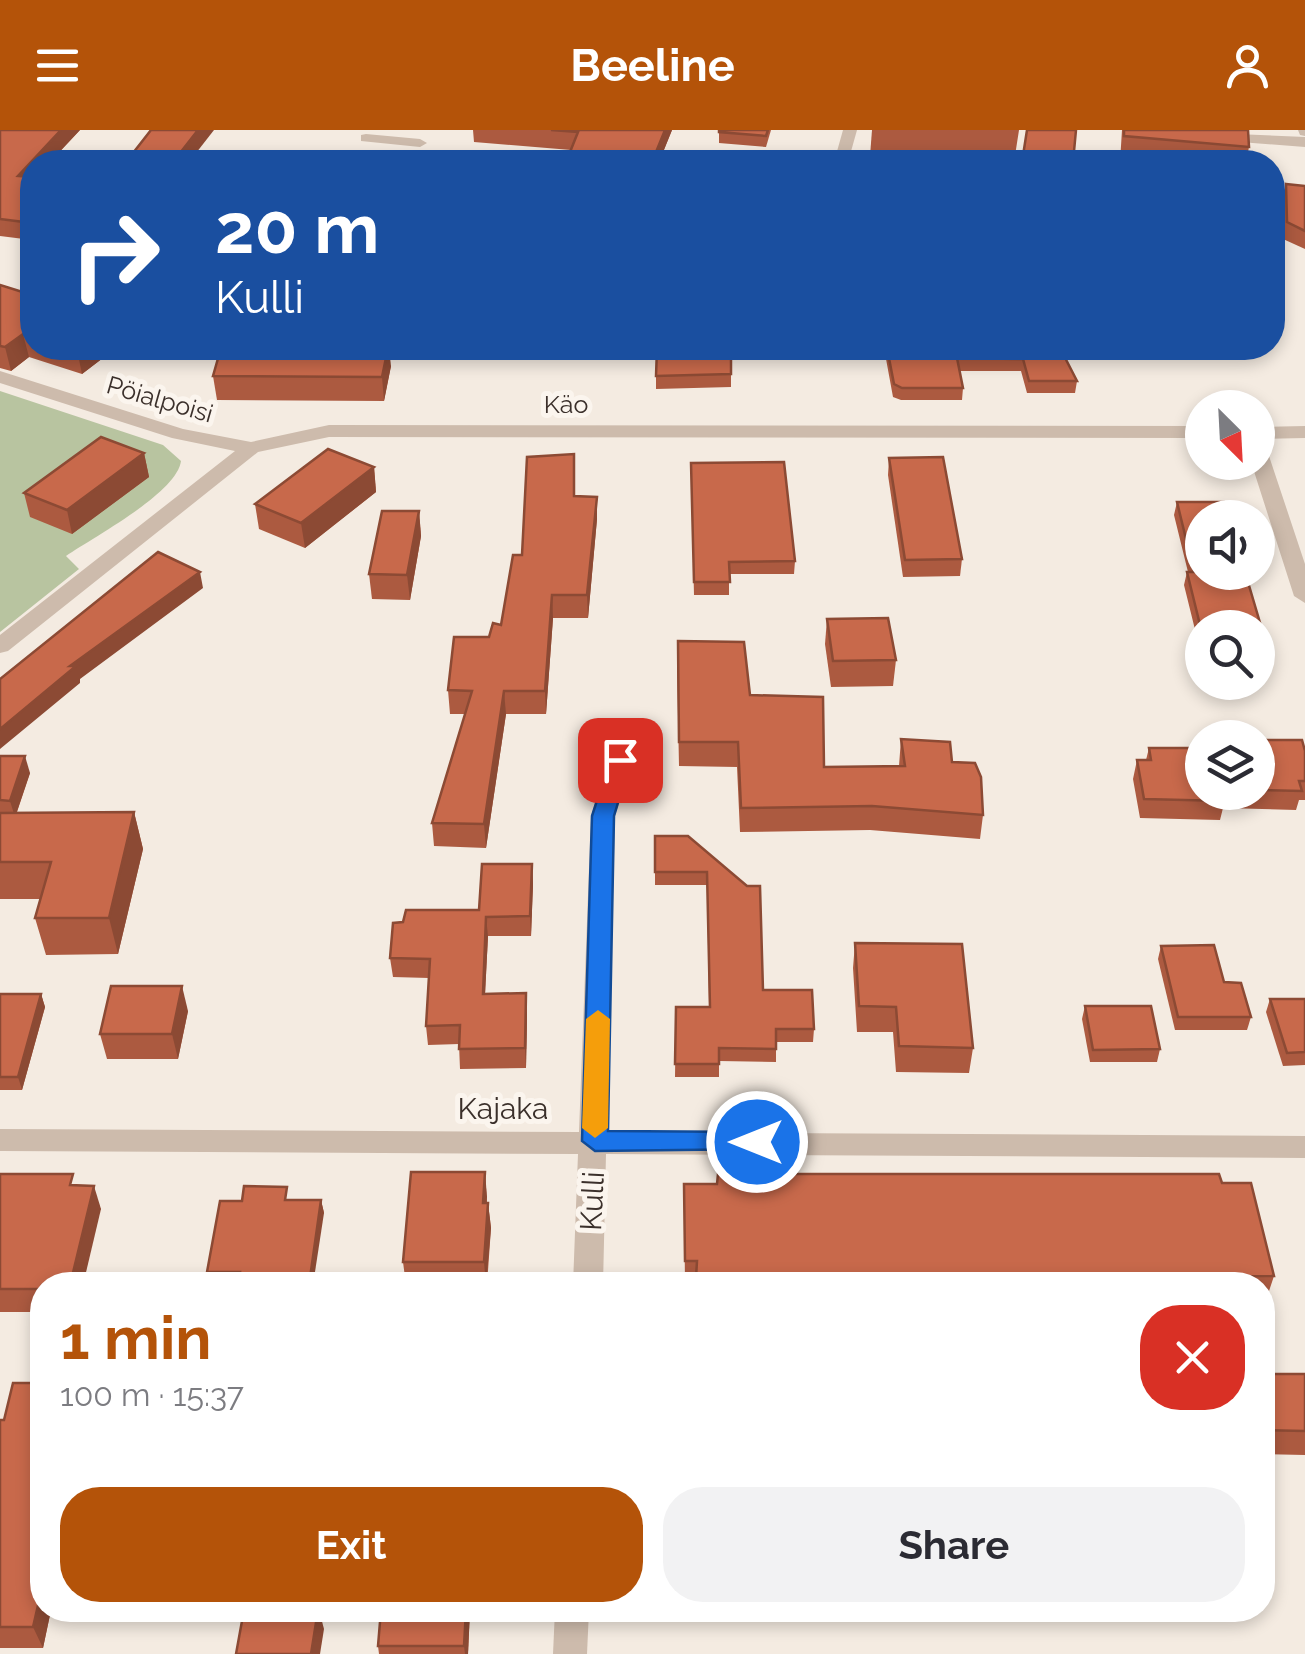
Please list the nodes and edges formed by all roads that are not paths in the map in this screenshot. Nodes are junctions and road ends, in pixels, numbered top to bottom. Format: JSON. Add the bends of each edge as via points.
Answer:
{"nodes":[{"id":1,"x":1149,"y":130,"type":"edge"},
{"id":2,"x":423,"y":136,"type":"edge"},
{"id":3,"x":366,"y":138,"type":"dead end"},
{"id":4,"x":1305,"y":142,"type":"edge"},
{"id":5,"x":0,"y":377,"type":"edge"},
{"id":6,"x":1185,"y":432,"type":"edge"},
{"id":7,"x":1305,"y":432,"type":"edge"},
{"id":8,"x":1275,"y":433,"type":"edge"},
{"id":9,"x":251,"y":448,"type":"junction"},
{"id":10,"x":1267,"y":480,"type":"edge"},
{"id":11,"x":1305,"y":596,"type":"edge"},
{"id":12,"x":0,"y":646,"type":"edge"},
{"id":13,"x":620,"y":760,"type":"dead end"},
{"id":14,"x":0,"y":1140,"type":"edge"},
{"id":15,"x":595,"y":1141,"type":"junction"},
{"id":16,"x":1305,"y":1147,"type":"edge"},
{"id":17,"x":589,"y":1272,"type":"edge"},
{"id":18,"x":571,"y":1622,"type":"edge"},
{"id":19,"x":570,"y":1654,"type":"edge"}],
"edges":[{"from":1,"to":4,"type":"street"},
{"from":2,"to":3,"type":"lane"},
{"from":5,"to":9,"type":"street","name":"Pöialpoisi","via":[[179,434]]},
{"from":6,"to":9,"type":"street","name":"Käo","via":[[328,431]]},
{"from":7,"to":8,"type":"street"},
{"from":9,"to":12,"type":"street","name":"Käo"},
{"from":10,"to":11,"type":"street"},
{"from":13,"to":15,"type":"street","name":"Kulli","via":[[603,816]]},
{"from":14,"to":15,"type":"street","name":"Kajaka"},
{"from":15,"to":16,"type":"street","name":"Kajaka"},
{"from":15,"to":17,"type":"street","name":"Kulli"},
{"from":18,"to":19,"type":"street"}]}
